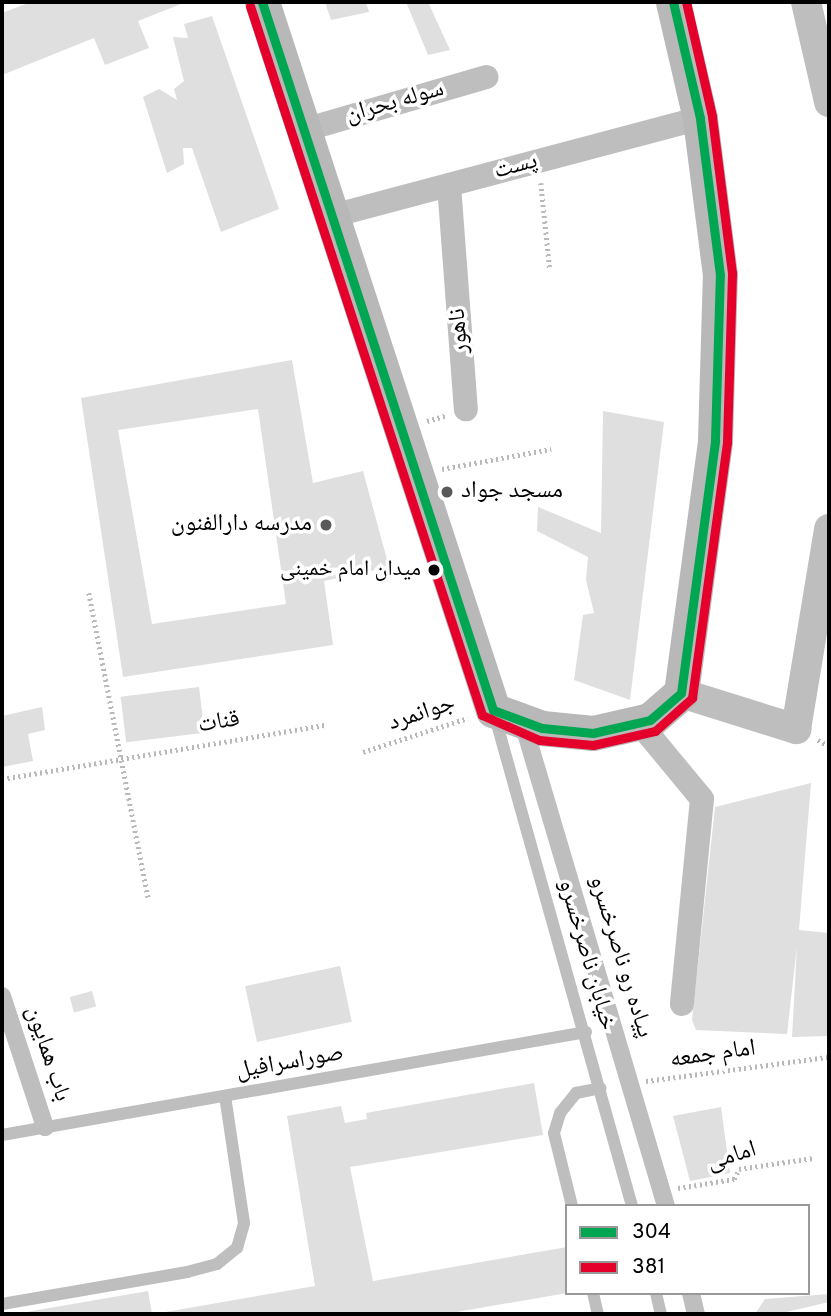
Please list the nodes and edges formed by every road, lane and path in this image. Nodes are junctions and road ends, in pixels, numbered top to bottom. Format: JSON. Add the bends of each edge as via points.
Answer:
{"nodes":[{"id":1,"x":262,"y":2,"type":"edge"},
{"id":2,"x":673,"y":2,"type":"edge"},
{"id":3,"x":815,"y":9,"type":"edge"},
{"id":4,"x":486,"y":77,"type":"dead end"},
{"id":5,"x":829,"y":102,"type":"edge"},
{"id":6,"x":701,"y":118,"type":"junction"},
{"id":7,"x":304,"y":130,"type":"junction"},
{"id":8,"x":538,"y":161,"type":"junction"},
{"id":9,"x":449,"y":185,"type":"junction"},
{"id":10,"x":332,"y":216,"type":"junction"},
{"id":11,"x":550,"y":270,"type":"dead end"},
{"id":12,"x":466,"y":409,"type":"joint"},
{"id":13,"x":402,"y":430,"type":"junction"},
{"id":14,"x":551,"y":449,"type":"dead end"},
{"id":15,"x":416,"y":474,"type":"junction"},
{"id":16,"x":829,"y":529,"type":"edge"},
{"id":17,"x":89,"y":593,"type":"dead end"},
{"id":18,"x":824,"y":608,"type":"edge"},
{"id":19,"x":681,"y":693,"type":"junction"},
{"id":20,"x":504,"y":717,"type":"junction"},
{"id":21,"x":640,"y":724,"type":"junction"},
{"id":22,"x":325,"y":725,"type":"dead end"},
{"id":23,"x":363,"y":752,"type":"dead end"},
{"id":24,"x":119,"y":757,"type":"junction"},
{"id":25,"x":2,"y":779,"type":"edge"},
{"id":26,"x":148,"y":897,"type":"dead end"},
{"id":27,"x":2,"y":996,"type":"edge"},
{"id":28,"x":682,"y":1004,"type":"dead end"},
{"id":29,"x":586,"y":1032,"type":"junction"},
{"id":30,"x":829,"y":1057,"type":"edge"},
{"id":31,"x":631,"y":1083,"type":"junction"},
{"id":32,"x":601,"y":1088,"type":"junction"},
{"id":33,"x":225,"y":1096,"type":"junction"},
{"id":34,"x":45,"y":1127,"type":"junction"},
{"id":35,"x":2,"y":1135,"type":"edge"},
{"id":36,"x":813,"y":1157,"type":"dead end"},
{"id":37,"x":664,"y":1198,"type":"edge"},
{"id":38,"x":572,"y":1204,"type":"edge"},
{"id":39,"x":631,"y":1204,"type":"edge"},
{"id":40,"x":593,"y":1295,"type":"edge"},
{"id":41,"x":656,"y":1295,"type":"edge"},
{"id":42,"x":691,"y":1295,"type":"edge"},
{"id":43,"x":2,"y":1304,"type":"edge"},
{"id":44,"x":598,"y":1314,"type":"edge"},
{"id":45,"x":661,"y":1314,"type":"edge"},
{"id":46,"x":696,"y":1314,"type":"edge"}],
"edges":[{"from":1,"to":7,"type":"main road"},
{"from":2,"to":6,"type":"main road"},
{"from":3,"to":5,"type":"street"},
{"from":4,"to":7,"type":"street","name":"سوله بحران"},
{"from":6,"to":8,"type":"street","name":"پست"},
{"from":6,"to":19,"type":"main road","via":[[720,275],[715,440]]},
{"from":7,"to":10,"type":"main road"},
{"from":8,"to":9,"type":"street","name":"پست"},
{"from":8,"to":11,"type":"path"},
{"from":9,"to":10,"type":"street","name":"پست"},
{"from":9,"to":12,"type":"street","name":"ناهور"},
{"from":10,"to":13,"type":"main road"},
{"from":12,"to":13,"type":"path"},
{"from":13,"to":15,"type":"main road"},
{"from":14,"to":15,"type":"path"},
{"from":15,"to":20,"type":"main road"},
{"from":16,"to":18,"type":"street"},
{"from":17,"to":24,"type":"path"},
{"from":18,"to":19,"type":"street","via":[[796,729]]},
{"from":19,"to":21,"type":"main road"},
{"from":20,"to":21,"type":"main road","via":[[593,733]]},
{"from":20,"to":23,"type":"path","name":"جوانمرد"},
{"from":20,"to":29,"type":"lane","name":"خیابان ناصرخسرو"},
{"from":20,"to":31,"type":"street","name":"پیاده رو ناصرخسرو"},
{"from":21,"to":28,"type":"street","via":[[702,799]]},
{"from":22,"to":24,"type":"path","name":"قنات"},
{"from":24,"to":25,"type":"path","name":"قنات"},
{"from":24,"to":26,"type":"path"},
{"from":27,"to":34,"type":"street","name":"باب همایون"},
{"from":29,"to":32,"type":"lane","name":"خیابان ناصرخسرو"},
{"from":29,"to":33,"type":"lane","name":"صوراسرافیل"},
{"from":30,"to":31,"type":"path","name":"امام جمعه"},
{"from":31,"to":37,"type":"street","name":"پیاده رو ناصرخسرو"},
{"from":32,"to":38,"type":"lane","via":[[576,1093],[560,1112],[555,1133]]},
{"from":32,"to":39,"type":"lane","name":"خیابان ناصرخسرو"},
{"from":33,"to":34,"type":"lane","name":"صوراسرافیل"},
{"from":33,"to":43,"type":"lane","via":[[244,1223],[237,1248],[217,1265]]},
{"from":34,"to":35,"type":"lane","name":"صوراسرافیل"},
{"from":36,"to":37,"type":"path","name":"امامی","via":[[739,1169],[734,1179]]},
{"from":40,"to":44,"type":"lane"},
{"from":41,"to":45,"type":"lane"},
{"from":42,"to":46,"type":"street"}]}
